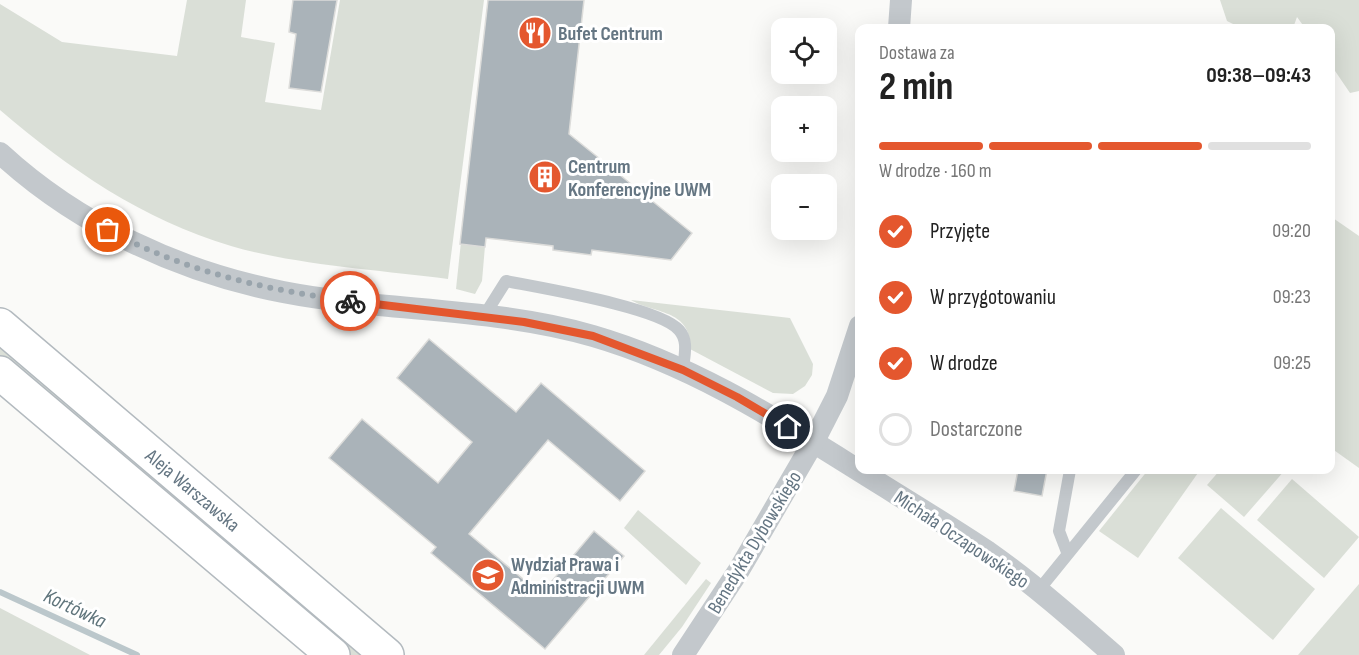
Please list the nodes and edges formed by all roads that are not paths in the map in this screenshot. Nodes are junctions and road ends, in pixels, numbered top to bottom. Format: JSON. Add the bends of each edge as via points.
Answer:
{"nodes":[{"id":1,"x":901,"y":0,"type":"edge"},
{"id":2,"x":899,"y":24,"type":"edge"},
{"id":3,"x":0,"y":153,"type":"edge"},
{"id":4,"x":484,"y":316,"type":"junction"},
{"id":5,"x":0,"y":325,"type":"edge"},
{"id":6,"x":855,"y":341,"type":"edge"},
{"id":7,"x":683,"y":370,"type":"junction"},
{"id":8,"x":0,"y":373,"type":"edge"},
{"id":9,"x":814,"y":441,"type":"junction"},
{"id":10,"x":855,"y":467,"type":"edge"},
{"id":11,"x":865,"y":474,"type":"edge"},
{"id":12,"x":1069,"y":474,"type":"edge"},
{"id":13,"x":1133,"y":474,"type":"edge"},
{"id":14,"x":1068,"y":552,"type":"junction"},
{"id":15,"x":1038,"y":591,"type":"junction"},
{"id":16,"x":333,"y":655,"type":"edge"},
{"id":17,"x":387,"y":655,"type":"edge"},
{"id":18,"x":683,"y":655,"type":"edge"},
{"id":19,"x":1114,"y":655,"type":"edge"}],
"edges":[{"from":1,"to":2,"type":"street"},
{"from":3,"to":4,"type":"street","name":"Michała Oczapowskiego","via":[[89,219],[138,245],[213,273],[284,292]]},
{"from":4,"to":7,"type":"street","name":"Michała Oczapowskiego","via":[[593,336]]},
{"from":4,"to":7,"type":"lane","via":[[506,281],[640,311],[679,330],[686,343]]},
{"from":5,"to":17,"type":"main road","name":"Aleja Warszawska"},
{"from":6,"to":9,"type":"street","name":"Benedykta Dybowskiego","via":[[837,396]]},
{"from":7,"to":9,"type":"street","name":"Michała Oczapowskiego"},
{"from":8,"to":16,"type":"main road","name":"Aleja Warszawska"},
{"from":9,"to":10,"type":"street","name":"Michała Oczapowskiego"},
{"from":9,"to":18,"type":"street","name":"Benedykta Dybowskiego","via":[[739,570]]},
{"from":11,"to":15,"type":"street","name":"Michała Oczapowskiego","via":[[990,554]]},
{"from":12,"to":14,"type":"lane","via":[[1059,531]]},
{"from":13,"to":14,"type":"lane"},
{"from":14,"to":15,"type":"lane"},
{"from":15,"to":19,"type":"street","name":"Michała Oczapowskiego"}]}
